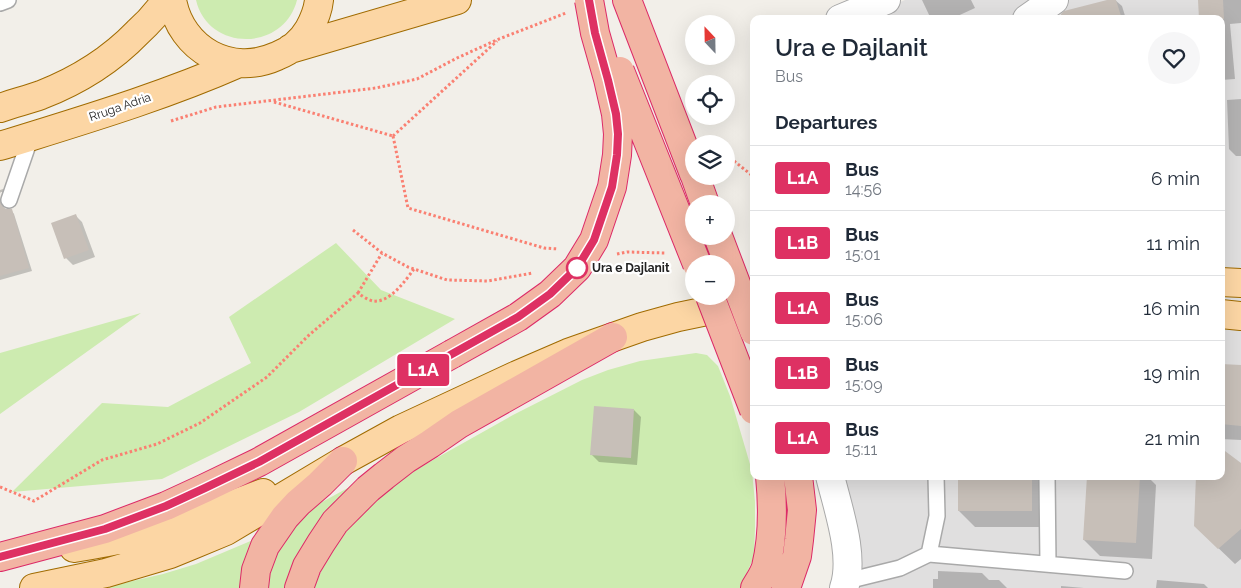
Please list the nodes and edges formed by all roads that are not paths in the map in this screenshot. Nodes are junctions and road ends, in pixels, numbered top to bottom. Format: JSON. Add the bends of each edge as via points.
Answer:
{"nodes":[{"id":1,"x":8,"y":0,"type":"edge"},
{"id":2,"x":166,"y":0,"type":"edge"},
{"id":3,"x":172,"y":0,"type":"edge"},
{"id":4,"x":319,"y":0,"type":"edge"},
{"id":5,"x":457,"y":0,"type":"edge"},
{"id":6,"x":627,"y":0,"type":"edge"},
{"id":7,"x":886,"y":0,"type":"edge"},
{"id":8,"x":1054,"y":0,"type":"edge"},
{"id":9,"x":0,"y":3,"type":"edge"},
{"id":10,"x":583,"y":4,"type":"edge"},
{"id":11,"x":850,"y":15,"type":"edge"},
{"id":12,"x":1033,"y":15,"type":"edge"},
{"id":13,"x":290,"y":49,"type":"junction"},
{"id":14,"x":239,"y":63,"type":"junction"},
{"id":15,"x":0,"y":108,"type":"edge"},
{"id":16,"x":30,"y":136,"type":"junction"},
{"id":17,"x":0,"y":146,"type":"edge"},
{"id":18,"x":685,"y":151,"type":"edge"},
{"id":19,"x":9,"y":200,"type":"dead end"},
{"id":20,"x":721,"y":245,"type":"edge"},
{"id":21,"x":693,"y":255,"type":"edge"},
{"id":22,"x":1225,"y":282,"type":"edge"},
{"id":23,"x":1241,"y":283,"type":"edge"},
{"id":24,"x":750,"y":293,"type":"edge"},
{"id":25,"x":735,"y":297,"type":"edge"},
{"id":26,"x":706,"y":305,"type":"edge"},
{"id":27,"x":708,"y":305,"type":"edge"},
{"id":28,"x":723,"y":305,"type":"edge"},
{"id":29,"x":750,"y":307,"type":"edge"},
{"id":30,"x":1225,"y":314,"type":"edge"},
{"id":31,"x":1241,"y":316,"type":"edge"},
{"id":32,"x":750,"y":320,"type":"edge"},
{"id":33,"x":613,"y":337,"type":"junction"},
{"id":34,"x":750,"y":401,"type":"edge"},
{"id":35,"x":343,"y":460,"type":"junction"},
{"id":36,"x":770,"y":480,"type":"edge"},
{"id":37,"x":798,"y":480,"type":"edge"},
{"id":38,"x":831,"y":480,"type":"edge"},
{"id":39,"x":936,"y":480,"type":"edge"},
{"id":40,"x":1047,"y":480,"type":"edge"},
{"id":41,"x":930,"y":554,"type":"junction"},
{"id":42,"x":0,"y":558,"type":"edge"},
{"id":43,"x":1048,"y":564,"type":"junction"},
{"id":44,"x":1125,"y":571,"type":"dead end"},
{"id":45,"x":846,"y":584,"type":"edge"},
{"id":46,"x":34,"y":588,"type":"edge"},
{"id":47,"x":254,"y":588,"type":"edge"},
{"id":48,"x":299,"y":588,"type":"edge"},
{"id":49,"x":755,"y":588,"type":"edge"},
{"id":50,"x":786,"y":588,"type":"edge"}],
"edges":[{"from":1,"to":9,"type":"lane"},
{"from":2,"to":15,"type":"main road","via":[[126,45],[81,76]]},
{"from":3,"to":14,"type":"main road","via":[[179,22],[191,40],[213,56]]},
{"from":4,"to":13,"type":"main road","via":[[306,34]]},
{"from":5,"to":13,"type":"main road"},
{"from":6,"to":18,"type":"highway"},
{"from":7,"to":11,"type":"street"},
{"from":8,"to":12,"type":"street"},
{"from":10,"to":21,"type":"highway","bridge":true},
{"from":10,"to":42,"type":"highway","bridge":true,"via":[[595,33],[616,114],[617,155],[612,187],[594,240],[577,268],[550,294],[518,317],[259,462],[166,506],[105,529]]},
{"from":13,"to":14,"type":"main road","via":[[261,62]]},
{"from":14,"to":16,"type":"main road","name":"Rruga Adria","via":[[118,108]]},
{"from":16,"to":17,"type":"main road","name":"Rruga Adria"},
{"from":16,"to":19,"type":"lane"},
{"from":20,"to":32,"type":"highway","bridge":true},
{"from":22,"to":23,"type":"main road"},
{"from":24,"to":25,"type":"main road"},
{"from":26,"to":33,"type":"main road"},
{"from":27,"to":34,"type":"highway","bridge":true},
{"from":28,"to":29,"type":"main road"},
{"from":30,"to":31,"type":"main road"},
{"from":33,"to":35,"type":"main road","via":[[517,375]]},
{"from":33,"to":48,"type":"highway","via":[[459,424],[384,476],[335,522],[307,566]]},
{"from":35,"to":42,"type":"main road","via":[[182,524],[99,544]]},
{"from":35,"to":46,"type":"main road","via":[[226,530],[192,545],[106,573]]},
{"from":35,"to":47,"type":"highway","via":[[298,503],[264,546]]},
{"from":36,"to":49,"type":"highway","via":[[772,510],[766,569]]},
{"from":37,"to":50,"type":"highway","via":[[802,510],[799,540]]},
{"from":38,"to":45,"type":"street","via":[[846,545]]},
{"from":39,"to":41,"type":"lane","via":[[937,516]]},
{"from":40,"to":43,"type":"lane"},
{"from":41,"to":43,"type":"lane"},
{"from":41,"to":45,"type":"lane","via":[[900,568]]},
{"from":43,"to":44,"type":"lane"}]}
